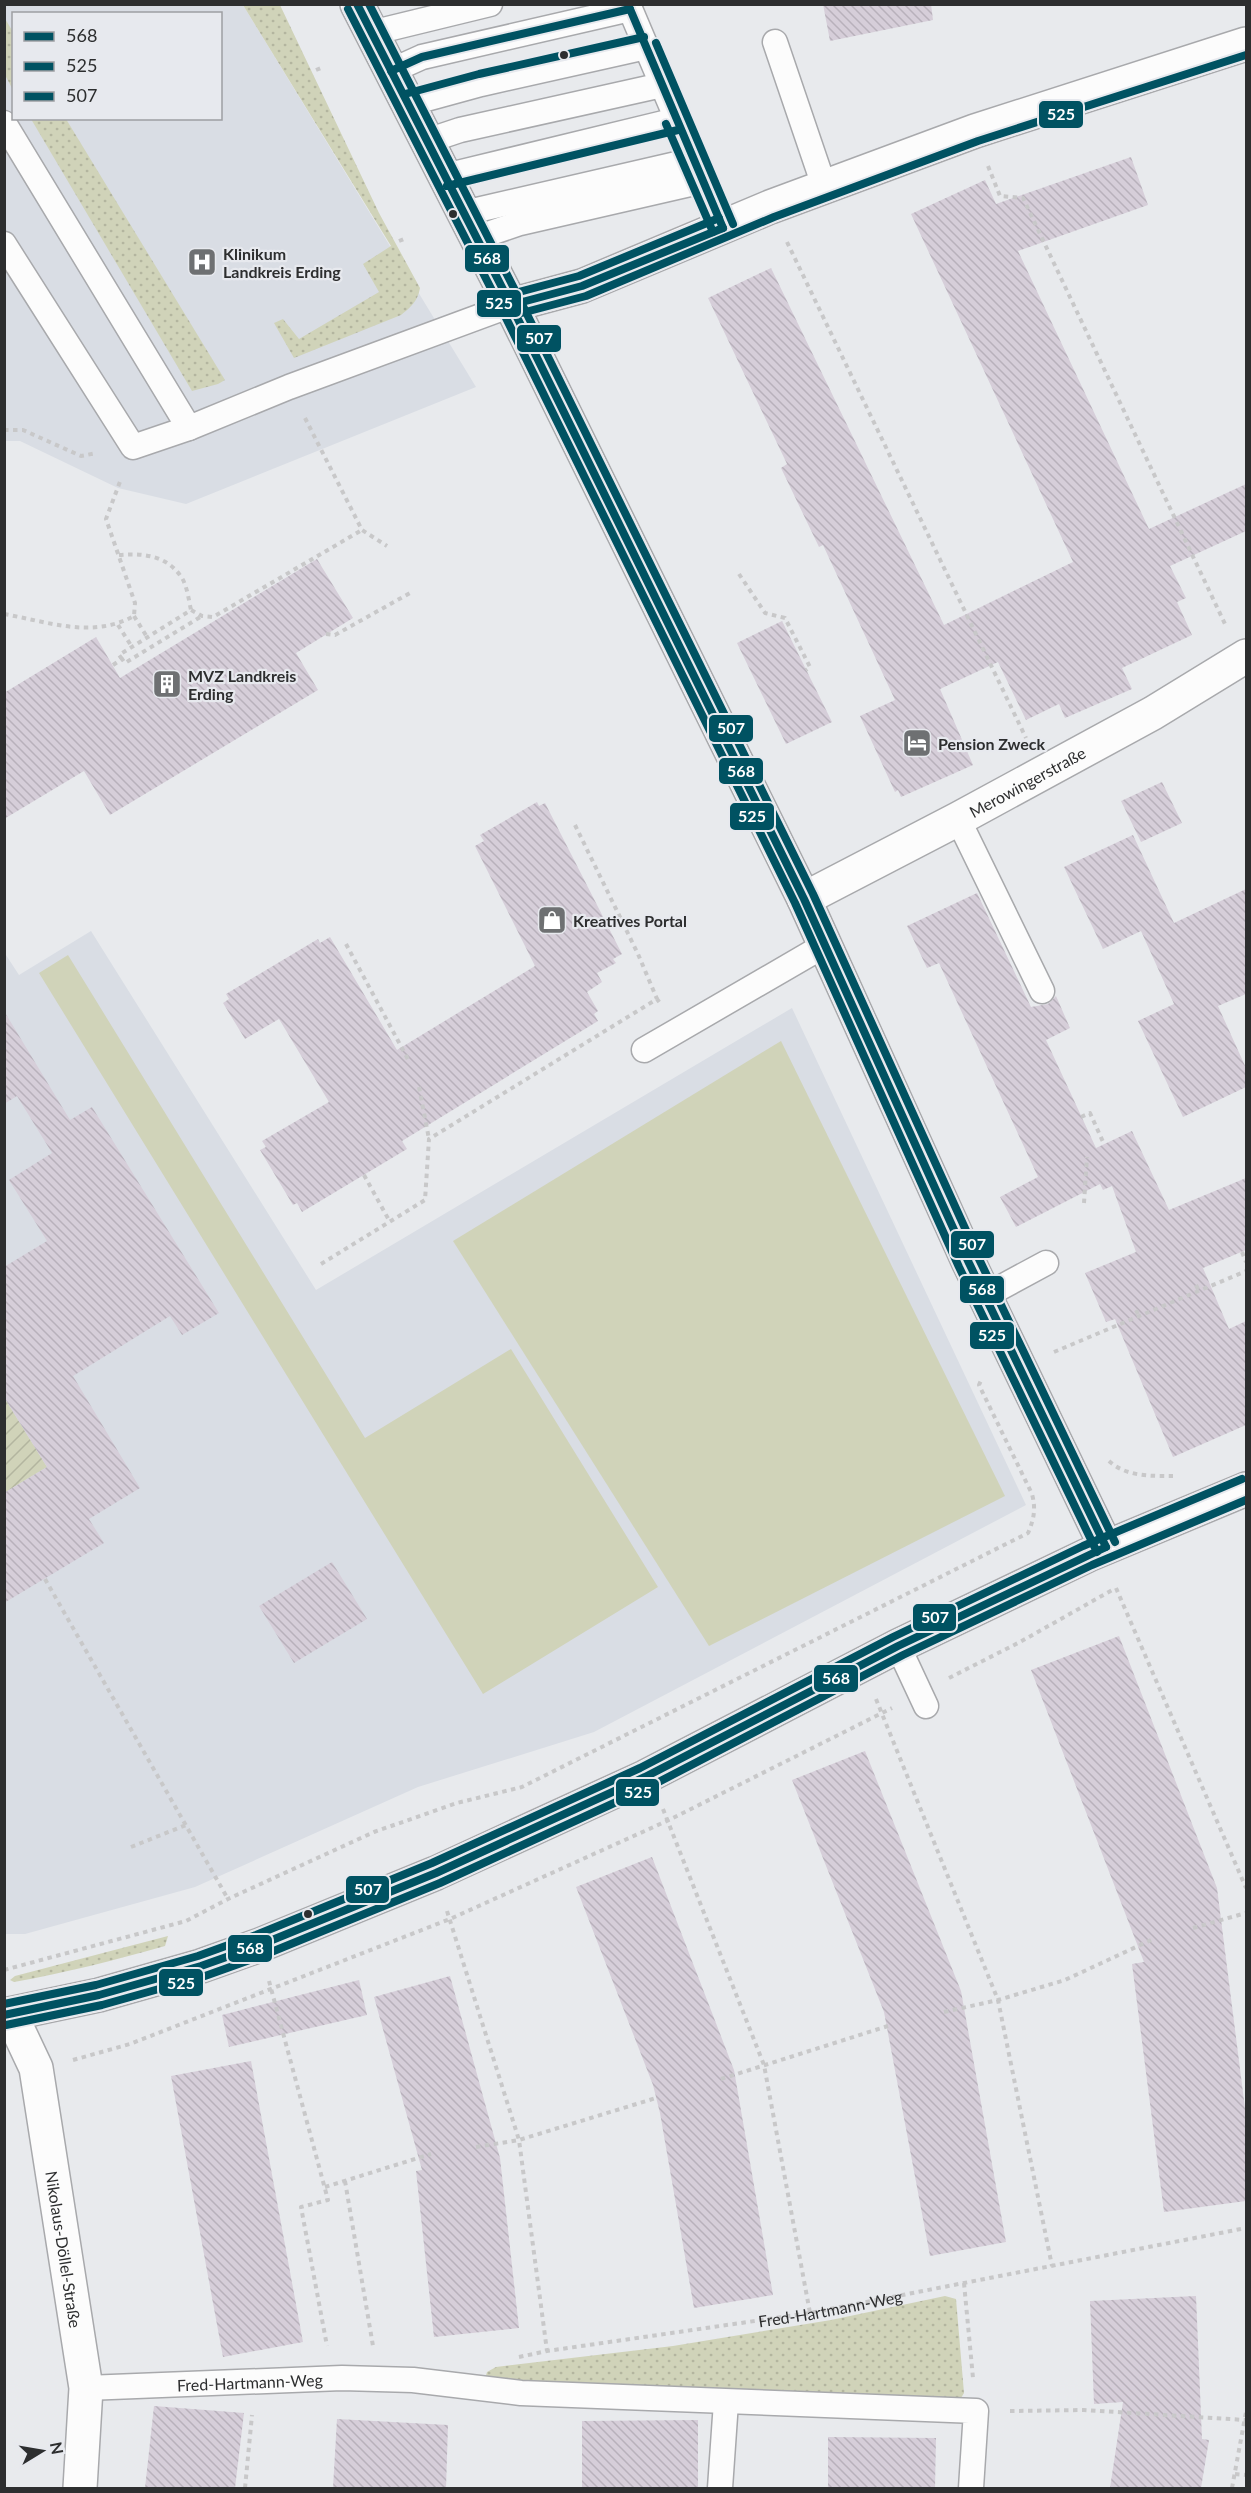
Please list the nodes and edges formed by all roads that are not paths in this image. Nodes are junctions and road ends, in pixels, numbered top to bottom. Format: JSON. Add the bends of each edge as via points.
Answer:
{"nodes":[{"id":1,"x":490,"y":4,"type":"edge"},
{"id":2,"x":629,"y":7,"type":"edge"},
{"id":3,"x":364,"y":19,"type":"edge"},
{"id":4,"x":775,"y":42,"type":"dead end"},
{"id":5,"x":1246,"y":44,"type":"edge"},
{"id":6,"x":646,"y":47,"type":"junction"},
{"id":7,"x":391,"y":71,"type":"junction"},
{"id":8,"x":662,"y":85,"type":"junction"},
{"id":9,"x":408,"y":104,"type":"junction"},
{"id":10,"x":676,"y":120,"type":"junction"},
{"id":11,"x":4,"y":123,"type":"edge"},
{"id":12,"x":427,"y":141,"type":"junction"},
{"id":13,"x":698,"y":171,"type":"junction"},
{"id":14,"x":445,"y":176,"type":"junction"},
{"id":15,"x":824,"y":186,"type":"junction"},
{"id":16,"x":470,"y":226,"type":"junction"},
{"id":17,"x":723,"y":228,"type":"junction"},
{"id":18,"x":4,"y":244,"type":"edge"},
{"id":19,"x":510,"y":304,"type":"junction"},
{"id":20,"x":189,"y":428,"type":"junction"},
{"id":21,"x":1244,"y":658,"type":"edge"},
{"id":22,"x":958,"y":819,"type":"junction"},
{"id":23,"x":804,"y":899,"type":"junction"},
{"id":24,"x":825,"y":945,"type":"junction"},
{"id":25,"x":1042,"y":991,"type":"dead end"},
{"id":26,"x":644,"y":1050,"type":"dead end"},
{"id":27,"x":1046,"y":1263,"type":"dead end"},
{"id":28,"x":985,"y":1296,"type":"junction"},
{"id":29,"x":1246,"y":1489,"type":"edge"},
{"id":30,"x":1106,"y":1548,"type":"junction"},
{"id":31,"x":898,"y":1646,"type":"junction"},
{"id":32,"x":926,"y":1706,"type":"dead end"},
{"id":33,"x":8,"y":2015,"type":"edge"},
{"id":34,"x":86,"y":2388,"type":"junction"},
{"id":35,"x":726,"y":2402,"type":"junction"},
{"id":36,"x":80,"y":2488,"type":"edge"},
{"id":37,"x":720,"y":2488,"type":"edge"},
{"id":38,"x":972,"y":2488,"type":"edge"}],
"edges":[{"from":1,"to":3,"type":"lane"},
{"from":2,"to":6,"type":"lane"},
{"from":2,"to":7,"type":"lane","via":[[422,57]]},
{"from":3,"to":7,"type":"street"},
{"from":4,"to":15,"type":"lane"},
{"from":5,"to":15,"type":"street","via":[[975,131]]},
{"from":6,"to":8,"type":"lane"},
{"from":6,"to":9,"type":"lane"},
{"from":7,"to":9,"type":"street"},
{"from":8,"to":10,"type":"lane"},
{"from":8,"to":12,"type":"lane"},
{"from":9,"to":12,"type":"street"},
{"from":10,"to":13,"type":"lane"},
{"from":10,"to":14,"type":"lane"},
{"from":11,"to":20,"type":"lane"},
{"from":12,"to":14,"type":"street"},
{"from":13,"to":16,"type":"lane"},
{"from":13,"to":17,"type":"lane"},
{"from":14,"to":16,"type":"street"},
{"from":15,"to":17,"type":"street"},
{"from":16,"to":19,"type":"street"},
{"from":17,"to":19,"type":"street","via":[[582,286]]},
{"from":18,"to":20,"type":"lane","via":[[133,447]]},
{"from":19,"to":20,"type":"lane"},
{"from":19,"to":23,"type":"street"},
{"from":21,"to":22,"type":"street","name":"Merowingerstraße","via":[[1153,713]]},
{"from":22,"to":23,"type":"street","name":"Merowingerstraße"},
{"from":22,"to":25,"type":"lane"},
{"from":23,"to":24,"type":"street"},
{"from":24,"to":26,"type":"lane"},
{"from":24,"to":28,"type":"street"},
{"from":27,"to":28,"type":"lane"},
{"from":28,"to":30,"type":"street"},
{"from":29,"to":30,"type":"street"},
{"from":30,"to":31,"type":"street"},
{"from":31,"to":32,"type":"lane"},
{"from":31,"to":33,"type":"street","via":[[645,1778],[436,1873],[201,1966],[99,1995]]},
{"from":33,"to":34,"type":"street","name":"Nikolaus-Döllel-Straße","via":[[36,2068]]},
{"from":34,"to":35,"type":"lane","name":"Fred-Hartmann-Weg","via":[[380,2379],[521,2393]]},
{"from":34,"to":36,"type":"street","name":"Nikolaus-Döllel-Straße"},
{"from":35,"to":37,"type":"lane"},
{"from":35,"to":38,"type":"lane","name":"Fred-Hartmann-Weg","via":[[976,2411]]}]}
